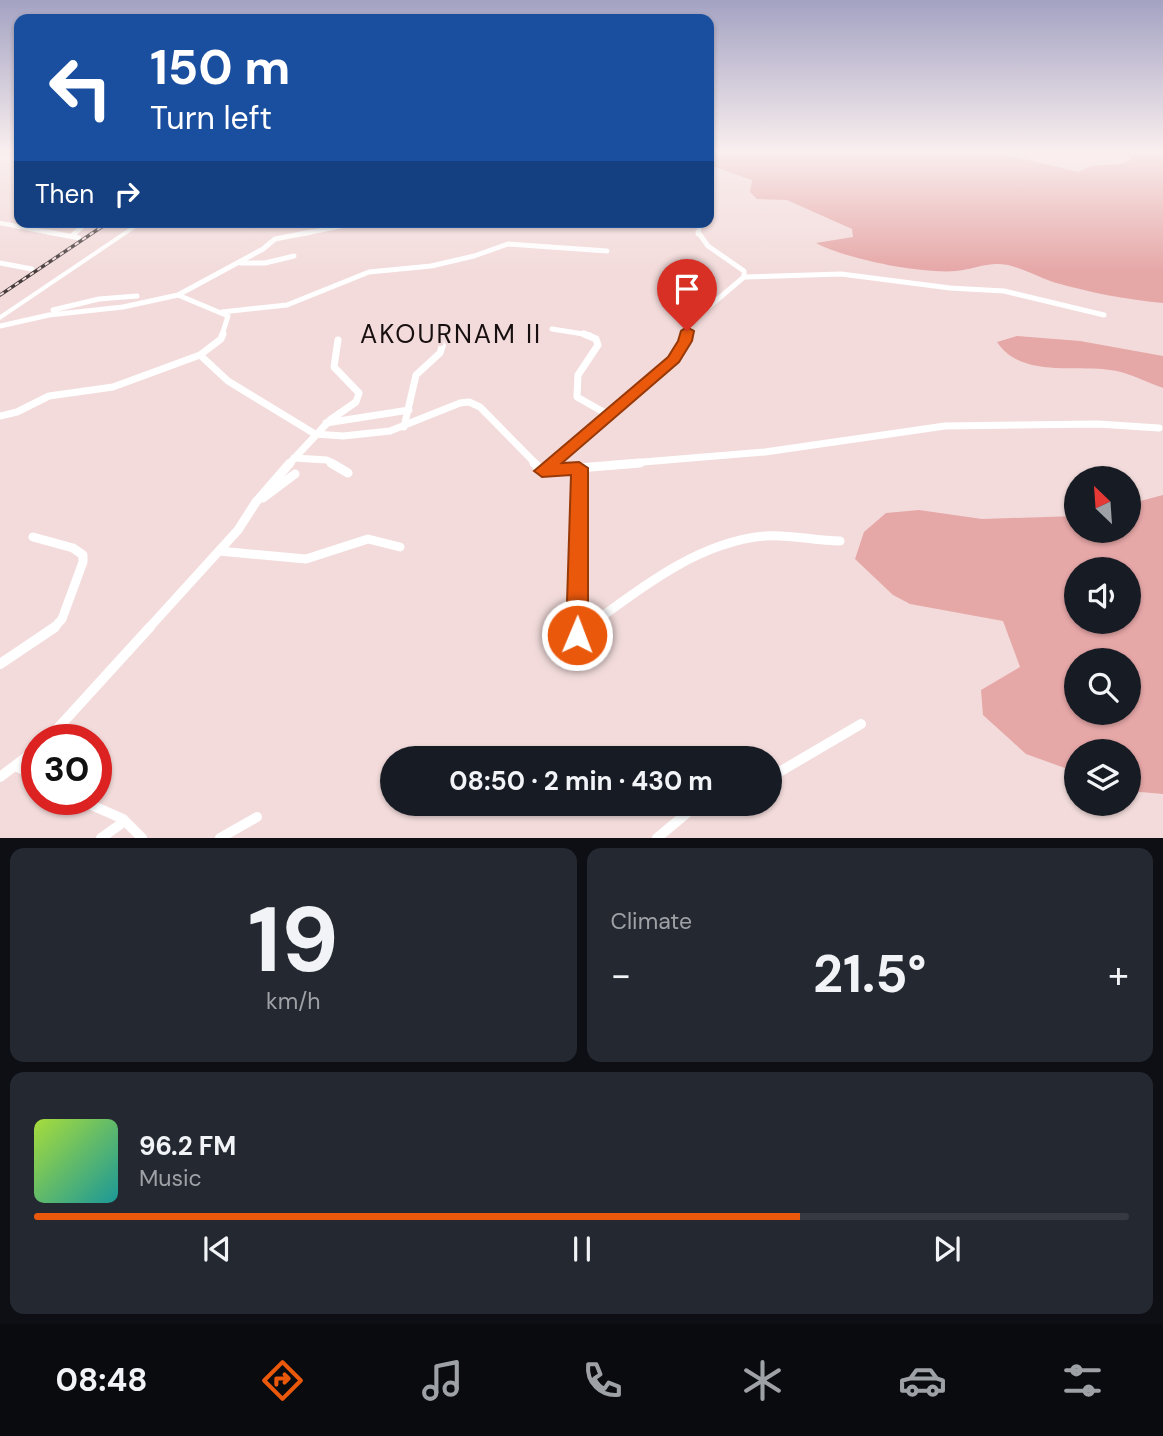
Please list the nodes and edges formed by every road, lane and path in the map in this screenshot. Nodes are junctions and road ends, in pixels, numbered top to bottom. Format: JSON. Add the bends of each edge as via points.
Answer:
{"nodes":[{"id":1,"x":28,"y":228,"type":"edge"},
{"id":2,"x":81,"y":228,"type":"edge"},
{"id":3,"x":133,"y":228,"type":"edge"},
{"id":4,"x":331,"y":228,"type":"edge"},
{"id":5,"x":700,"y":228,"type":"edge"},
{"id":6,"x":72,"y":236,"type":"junction"},
{"id":7,"x":79,"y":238,"type":"dead end"},
{"id":8,"x":607,"y":251,"type":"dead end"},
{"id":9,"x":294,"y":256,"type":"dead end"},
{"id":10,"x":0,"y":263,"type":"edge"},
{"id":11,"x":237,"y":263,"type":"junction"},
{"id":12,"x":32,"y":269,"type":"dead end"},
{"id":13,"x":744,"y":277,"type":"junction"},
{"id":14,"x":178,"y":295,"type":"junction"},
{"id":15,"x":137,"y":296,"type":"dead end"},
{"id":16,"x":222,"y":312,"type":"junction"},
{"id":17,"x":1104,"y":315,"type":"dead end"},
{"id":18,"x":0,"y":318,"type":"edge"},
{"id":19,"x":19,"y":321,"type":"junction"},
{"id":20,"x":0,"y":326,"type":"edge"},
{"id":21,"x":552,"y":329,"type":"dead end"},
{"id":22,"x":447,"y":330,"type":"dead end"},
{"id":23,"x":338,"y":340,"type":"dead end"},
{"id":24,"x":200,"y":355,"type":"junction"},
{"id":25,"x":409,"y":410,"type":"junction"},
{"id":26,"x":607,"y":414,"type":"junction"},
{"id":27,"x":0,"y":415,"type":"edge"},
{"id":28,"x":326,"y":423,"type":"junction"},
{"id":29,"x":404,"y":427,"type":"junction"},
{"id":30,"x":1159,"y":428,"type":"dead end"},
{"id":31,"x":315,"y":434,"type":"junction"},
{"id":32,"x":294,"y":458,"type":"junction"},
{"id":33,"x":579,"y":468,"type":"junction"},
{"id":34,"x":542,"y":471,"type":"junction"},
{"id":35,"x":348,"y":473,"type":"dead end"},
{"id":36,"x":295,"y":474,"type":"dead end"},
{"id":37,"x":256,"y":502,"type":"junction"},
{"id":38,"x":33,"y":537,"type":"dead end"},
{"id":39,"x":839,"y":541,"type":"dead end"},
{"id":40,"x":400,"y":547,"type":"dead end"},
{"id":41,"x":219,"y":551,"type":"junction"},
{"id":42,"x":0,"y":664,"type":"edge"},
{"id":43,"x":62,"y":724,"type":"edge"},
{"id":44,"x":861,"y":724,"type":"dead end"},
{"id":45,"x":21,"y":762,"type":"edge"},
{"id":46,"x":16,"y":766,"type":"junction"},
{"id":47,"x":21,"y":769,"type":"edge"},
{"id":48,"x":782,"y":770,"type":"edge"},
{"id":49,"x":0,"y":777,"type":"edge"},
{"id":50,"x":112,"y":815,"type":"edge"},
{"id":51,"x":683,"y":816,"type":"edge"},
{"id":52,"x":257,"y":817,"type":"dead end"},
{"id":53,"x":125,"y":821,"type":"junction"},
{"id":54,"x":101,"y":838,"type":"edge"},
{"id":55,"x":142,"y":838,"type":"edge"},
{"id":56,"x":220,"y":838,"type":"edge"},
{"id":57,"x":657,"y":838,"type":"edge"}],
"edges":[{"from":1,"to":6,"type":"street"},
{"from":2,"to":6,"type":"street"},
{"from":3,"to":18,"type":"street"},
{"from":4,"to":11,"type":"street","via":[[280,237]]},
{"from":5,"to":13,"type":"street","via":[[701,239],[714,253],[740,267]]},
{"from":6,"to":7,"type":"street"},
{"from":8,"to":16,"type":"street","via":[[510,244],[431,266],[369,272],[287,306]]},
{"from":9,"to":11,"type":"street"},
{"from":10,"to":12,"type":"street"},
{"from":11,"to":14,"type":"street"},
{"from":13,"to":17,"type":"street","via":[[841,274],[1004,291]]},
{"from":13,"to":26,"type":"street","via":[[692,321],[674,359]]},
{"from":14,"to":16,"type":"street"},
{"from":14,"to":19,"type":"street"},
{"from":15,"to":19,"type":"street","via":[[90,300]]},
{"from":16,"to":24,"type":"street","via":[[228,319],[224,334]]},
{"from":19,"to":20,"type":"street"},
{"from":21,"to":26,"type":"street","via":[[596,339],[598,345],[580,369],[575,389],[578,397]]},
{"from":22,"to":25,"type":"street","via":[[440,353],[416,375]]},
{"from":23,"to":28,"type":"street","via":[[332,365],[353,384],[359,397]]},
{"from":24,"to":27,"type":"street","via":[[113,387],[53,395]]},
{"from":24,"to":31,"type":"street","via":[[228,381]]},
{"from":25,"to":28,"type":"street"},
{"from":25,"to":29,"type":"street"},
{"from":26,"to":34,"type":"street"},
{"from":28,"to":31,"type":"street"},
{"from":29,"to":31,"type":"street","via":[[364,435]]},
{"from":29,"to":34,"type":"street","via":[[469,402],[480,407]]},
{"from":30,"to":33,"type":"street","via":[[945,426],[765,452]]},
{"from":31,"to":32,"type":"street"},
{"from":32,"to":35,"type":"street","via":[[327,460]]},
{"from":32,"to":37,"type":"street"},
{"from":33,"to":34,"type":"street"},
{"from":33,"to":39,"type":"street","via":[[577,635],[652,580],[706,552],[760,537]]},
{"from":36,"to":37,"type":"street"},
{"from":37,"to":41,"type":"street"},
{"from":38,"to":42,"type":"street","via":[[75,547],[83,562],[62,618],[51,631]]},
{"from":40,"to":41,"type":"street","via":[[360,540],[306,559]]},
{"from":41,"to":43,"type":"street"},
{"from":44,"to":48,"type":"street"},
{"from":45,"to":46,"type":"street"},
{"from":46,"to":47,"type":"street"},
{"from":46,"to":49,"type":"street"},
{"from":50,"to":53,"type":"street"},
{"from":51,"to":57,"type":"street"},
{"from":52,"to":56,"type":"street"},
{"from":53,"to":54,"type":"street"},
{"from":53,"to":55,"type":"street","via":[[138,829]]}]}
